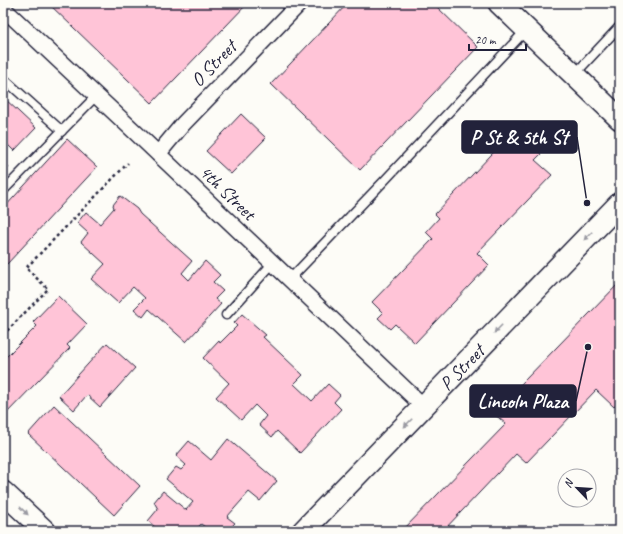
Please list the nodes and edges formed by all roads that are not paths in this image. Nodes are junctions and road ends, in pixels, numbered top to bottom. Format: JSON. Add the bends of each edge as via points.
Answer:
{"nodes":[{"id":1,"x":300,"y":3,"type":"edge"},
{"id":2,"x":499,"y":3,"type":"edge"},
{"id":3,"x":3,"y":8,"type":"edge"},
{"id":4,"x":620,"y":26,"type":"edge"},
{"id":5,"x":526,"y":29,"type":"junction"},
{"id":6,"x":574,"y":75,"type":"junction"},
{"id":7,"x":3,"y":78,"type":"edge"},
{"id":8,"x":97,"y":95,"type":"junction"},
{"id":9,"x":620,"y":119,"type":"edge"},
{"id":10,"x":62,"y":131,"type":"junction"},
{"id":11,"x":158,"y":154,"type":"junction"},
{"id":12,"x":3,"y":191,"type":"edge"},
{"id":13,"x":620,"y":203,"type":"edge"},
{"id":14,"x":273,"y":263,"type":"junction"},
{"id":15,"x":290,"y":279,"type":"junction"},
{"id":16,"x":226,"y":315,"type":"dead end"},
{"id":17,"x":423,"y":406,"type":"junction"},
{"id":18,"x":3,"y":492,"type":"edge"},
{"id":19,"x":44,"y":531,"type":"edge"},
{"id":20,"x":302,"y":531,"type":"edge"}],
"edges":[{"from":1,"to":11,"type":"street","name":"O Street","via":[[183,124]]},
{"from":2,"to":5,"type":"main road"},
{"from":3,"to":8,"type":"street","name":"4th Street"},
{"from":4,"to":6,"type":"lane"},
{"from":5,"to":6,"type":"main road"},
{"from":5,"to":15,"type":"lane"},
{"from":6,"to":9,"type":"main road"},
{"from":7,"to":10,"type":"lane"},
{"from":8,"to":10,"type":"lane"},
{"from":8,"to":11,"type":"street","name":"4th Street"},
{"from":10,"to":12,"type":"lane"},
{"from":11,"to":14,"type":"street","name":"4th Street"},
{"from":13,"to":17,"type":"main road","name":"P Street","one_way":true},
{"from":14,"to":15,"type":"street","name":"4th Street"},
{"from":14,"to":16,"type":"lane"},
{"from":15,"to":17,"type":"street","name":"4th Street"},
{"from":17,"to":20,"type":"main road","name":"P Street","one_way":true},
{"from":18,"to":19,"type":"main road","one_way":true}]}
